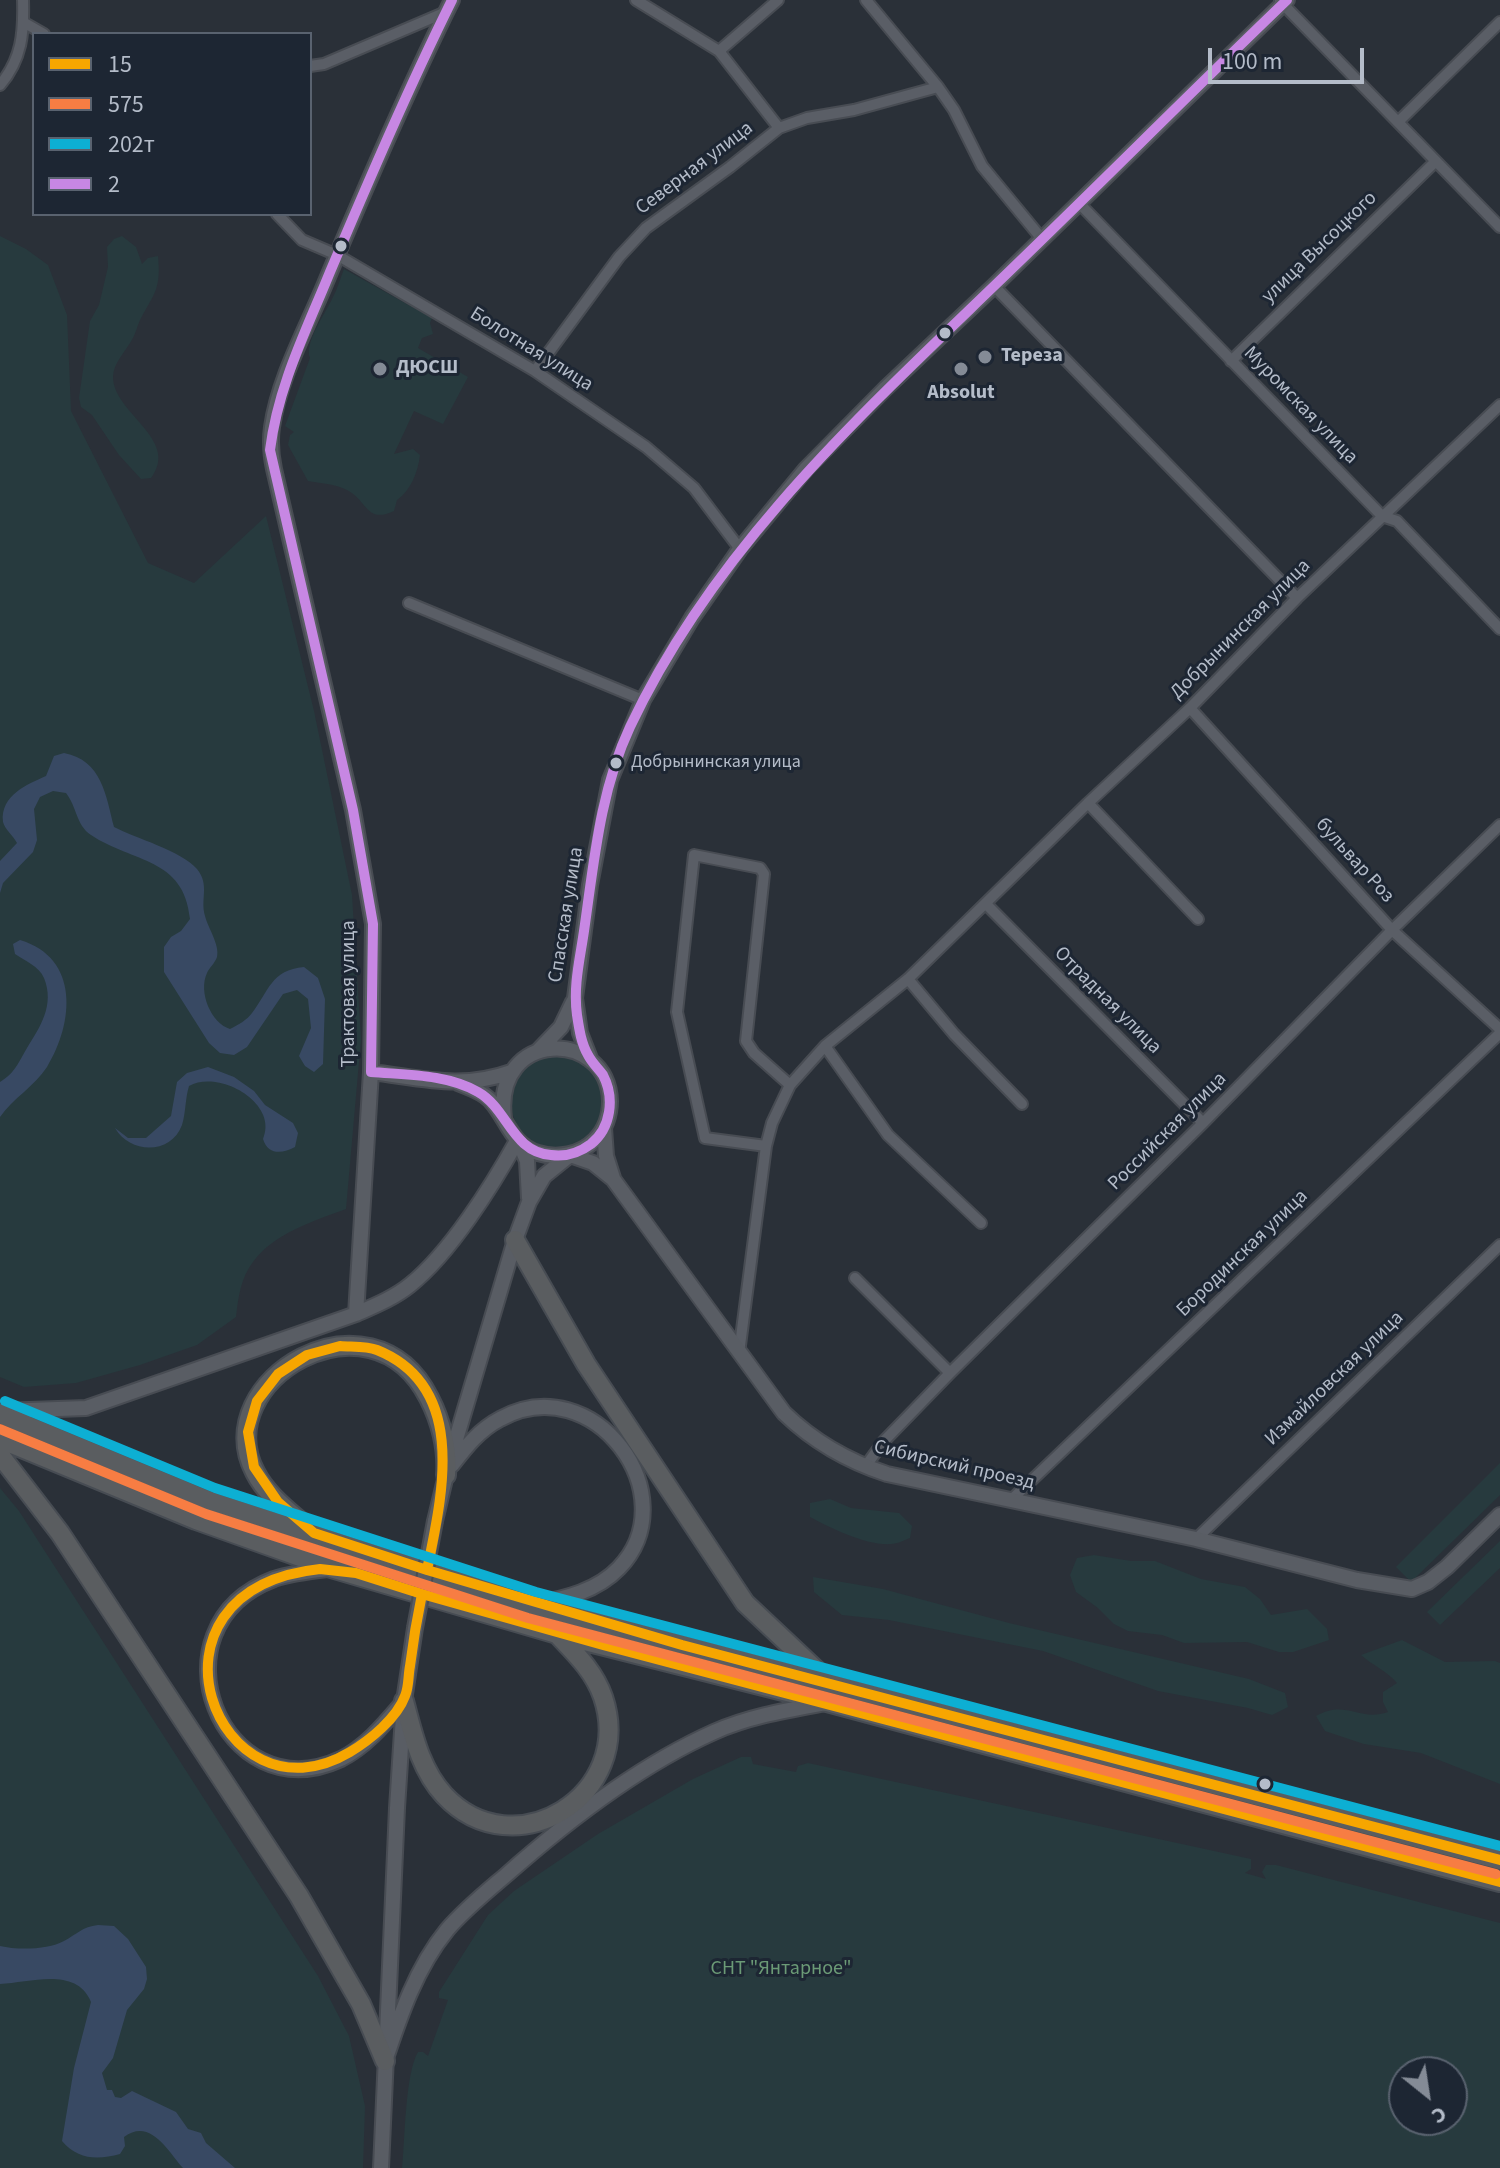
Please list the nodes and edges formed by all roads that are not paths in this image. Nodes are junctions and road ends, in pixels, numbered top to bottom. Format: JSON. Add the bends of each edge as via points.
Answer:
{"nodes":[{"id":1,"x":23,"y":0,"type":"edge"},
{"id":2,"x":636,"y":0,"type":"edge"},
{"id":3,"x":778,"y":0,"type":"edge"},
{"id":4,"x":866,"y":0,"type":"edge"},
{"id":5,"x":1283,"y":1,"type":"edge"},
{"id":6,"x":449,"y":6,"type":"edge"},
{"id":7,"x":23,"y":22,"type":"junction"},
{"id":8,"x":1500,"y":22,"type":"edge"},
{"id":9,"x":40,"y":32,"type":"edge"},
{"id":10,"x":719,"y":51,"type":"junction"},
{"id":11,"x":312,"y":66,"type":"edge"},
{"id":12,"x":0,"y":85,"type":"edge"},
{"id":13,"x":938,"y":87,"type":"junction"},
{"id":14,"x":1398,"y":122,"type":"junction"},
{"id":15,"x":779,"y":128,"type":"junction"},
{"id":16,"x":1435,"y":162,"type":"junction"},
{"id":17,"x":1078,"y":202,"type":"junction"},
{"id":18,"x":279,"y":216,"type":"edge"},
{"id":19,"x":1500,"y":227,"type":"edge"},
{"id":20,"x":1042,"y":239,"type":"junction"},
{"id":21,"x":337,"y":255,"type":"junction"},
{"id":22,"x":994,"y":286,"type":"junction"},
{"id":23,"x":1231,"y":361,"type":"junction"},
{"id":24,"x":535,"y":371,"type":"junction"},
{"id":25,"x":1500,"y":405,"type":"edge"},
{"id":26,"x":1382,"y":516,"type":"junction"},
{"id":27,"x":740,"y":549,"type":"junction"},
{"id":28,"x":1297,"y":598,"type":"junction"},
{"id":29,"x":409,"y":603,"type":"dead end"},
{"id":30,"x":1500,"y":629,"type":"edge"},
{"id":31,"x":643,"y":700,"type":"junction"},
{"id":32,"x":1190,"y":708,"type":"junction"},
{"id":33,"x":1088,"y":803,"type":"junction"},
{"id":34,"x":1500,"y":825,"type":"edge"},
{"id":35,"x":986,"y":904,"type":"junction"},
{"id":36,"x":1198,"y":919,"type":"dead end"},
{"id":37,"x":1392,"y":930,"type":"junction"},
{"id":38,"x":908,"y":979,"type":"junction"},
{"id":39,"x":575,"y":998,"type":"junction"},
{"id":40,"x":1500,"y":1031,"type":"edge"},
{"id":41,"x":825,"y":1046,"type":"junction"},
{"id":42,"x":537,"y":1052,"type":"junction"},
{"id":43,"x":591,"y":1061,"type":"junction"},
{"id":44,"x":371,"y":1072,"type":"junction"},
{"id":45,"x":511,"y":1072,"type":"junction"},
{"id":46,"x":458,"y":1083,"type":"junction"},
{"id":47,"x":790,"y":1085,"type":"junction"},
{"id":48,"x":1022,"y":1104,"type":"dead end"},
{"id":49,"x":504,"y":1118,"type":"junction"},
{"id":50,"x":1203,"y":1123,"type":"junction"},
{"id":51,"x":604,"y":1128,"type":"junction"},
{"id":52,"x":518,"y":1142,"type":"junction"},
{"id":53,"x":766,"y":1146,"type":"junction"},
{"id":54,"x":570,"y":1155,"type":"junction"},
{"id":55,"x":613,"y":1179,"type":"junction"},
{"id":56,"x":529,"y":1202,"type":"junction"},
{"id":57,"x":981,"y":1223,"type":"dead end"},
{"id":58,"x":515,"y":1240,"type":"junction"},
{"id":59,"x":1500,"y":1245,"type":"edge"},
{"id":60,"x":855,"y":1278,"type":"dead end"},
{"id":61,"x":356,"y":1314,"type":"junction"},
{"id":62,"x":739,"y":1355,"type":"junction"},
{"id":63,"x":950,"y":1373,"type":"junction"},
{"id":64,"x":0,"y":1413,"type":"edge"},
{"id":65,"x":0,"y":1439,"type":"edge"},
{"id":66,"x":0,"y":1455,"type":"edge"},
{"id":67,"x":865,"y":1467,"type":"junction"},
{"id":68,"x":446,"y":1473,"type":"junction"},
{"id":69,"x":1011,"y":1500,"type":"junction"},
{"id":70,"x":1500,"y":1515,"type":"edge"},
{"id":71,"x":315,"y":1534,"type":"junction"},
{"id":72,"x":1196,"y":1539,"type":"junction"},
{"id":73,"x":331,"y":1568,"type":"junction"},
{"id":74,"x":532,"y":1605,"type":"junction"},
{"id":75,"x":557,"y":1634,"type":"junction"},
{"id":76,"x":829,"y":1693,"type":"junction"},
{"id":77,"x":404,"y":1701,"type":"junction"},
{"id":78,"x":1500,"y":1860,"type":"edge"},
{"id":79,"x":1500,"y":1882,"type":"edge"},
{"id":80,"x":385,"y":2061,"type":"junction"},
{"id":81,"x":381,"y":2168,"type":"edge"}],
"edges":[{"from":1,"to":7,"type":"street"},
{"from":2,"to":10,"type":"street"},
{"from":3,"to":10,"type":"street"},
{"from":4,"to":13,"type":"street"},
{"from":5,"to":14,"type":"street"},
{"from":5,"to":17,"type":"street","name":"Спасская улица"},
{"from":6,"to":11,"type":"street"},
{"from":6,"to":21,"type":"street","name":"Трактовая улица"},
{"from":7,"to":9,"type":"street"},
{"from":7,"to":12,"type":"street","via":[[13,70]]},
{"from":8,"to":14,"type":"street"},
{"from":10,"to":15,"type":"street"},
{"from":13,"to":15,"type":"street","name":"Северная улица"},
{"from":13,"to":20,"type":"street","via":[[982,166]]},
{"from":14,"to":16,"type":"street"},
{"from":15,"to":24,"type":"street","name":"Северная улица","via":[[646,228]]},
{"from":16,"to":19,"type":"street"},
{"from":16,"to":23,"type":"street","name":"улица Высоцкого"},
{"from":17,"to":20,"type":"street","name":"Спасская улица"},
{"from":17,"to":23,"type":"street","name":"Муромская улица"},
{"from":18,"to":21,"type":"street","name":"Болотная улица","via":[[302,240]]},
{"from":20,"to":22,"type":"street","name":"Спасская улица"},
{"from":21,"to":24,"type":"street","name":"Болотная улица"},
{"from":21,"to":44,"type":"street","name":"Трактовая улица","via":[[286,375],[270,450],[353,810],[373,924]]},
{"from":22,"to":27,"type":"street","name":"Спасская улица","via":[[806,469]]},
{"from":22,"to":28,"type":"street"},
{"from":23,"to":26,"type":"street","name":"Муромская улица"},
{"from":24,"to":27,"type":"street","name":"Болотная улица","via":[[678,472]]},
{"from":25,"to":26,"type":"street","name":"Добрынинская улица"},
{"from":26,"to":28,"type":"street","name":"Добрынинская улица"},
{"from":26,"to":30,"type":"street","name":"Муромская улица","via":[[1397,521]]},
{"from":27,"to":31,"type":"street","name":"Спасская улица"},
{"from":28,"to":32,"type":"street","name":"Добрынинская улица"},
{"from":29,"to":31,"type":"street"},
{"from":31,"to":39,"type":"street","name":"Спасская улица","via":[[610,780]]},
{"from":32,"to":33,"type":"street","name":"Добрынинская улица"},
{"from":32,"to":37,"type":"street","name":"бульвар Роз"},
{"from":33,"to":35,"type":"street","name":"Добрынинская улица"},
{"from":33,"to":36,"type":"street"},
{"from":34,"to":37,"type":"street","name":"Российская улица"},
{"from":35,"to":38,"type":"street","name":"Добрынинская улица"},
{"from":35,"to":50,"type":"street","name":"Отрадная улица"},
{"from":37,"to":40,"type":"street","name":"бульвар Роз"},
{"from":37,"to":50,"type":"street","name":"Российская улица"},
{"from":38,"to":41,"type":"street","name":"Добрынинская улица"},
{"from":38,"to":48,"type":"street"},
{"from":39,"to":42,"type":"street","name":"Спасская улица","via":[[561,1027]]},
{"from":39,"to":43,"type":"street","name":"Спасская улица"},
{"from":40,"to":69,"type":"street","name":"Бородинская улица"},
{"from":41,"to":47,"type":"street","name":"Добрынинская улица"},
{"from":41,"to":57,"type":"street","via":[[888,1135]]},
{"from":42,"to":43,"type":"street","via":[[565,1049]]},
{"from":42,"to":45,"type":"street"},
{"from":43,"to":51,"type":"street","via":[[609,1092]]},
{"from":44,"to":46,"type":"street"},
{"from":44,"to":61,"type":"street","name":"Трактовая улица"},
{"from":45,"to":46,"type":"street"},
{"from":45,"to":49,"type":"street","via":[[503,1093]]},
{"from":46,"to":49,"type":"street","via":[[484,1095]]},
{"from":47,"to":53,"type":"street","name":"Добрынинская улица"},
{"from":47,"to":53,"type":"street","via":[[746,1041],[764,874],[760,868],[694,855],[677,1012],[705,1138]]},
{"from":49,"to":52,"type":"street"},
{"from":50,"to":63,"type":"street","name":"Российская улица"},
{"from":51,"to":54,"type":"street"},
{"from":51,"to":55,"type":"street","name":"Сибирский проезд"},
{"from":52,"to":54,"type":"street","via":[[541,1154]]},
{"from":52,"to":56,"type":"street","via":[[528,1171]]},
{"from":52,"to":61,"type":"street","via":[[432,1264],[411,1284]]},
{"from":53,"to":62,"type":"street","name":"Добрынинская улица"},
{"from":54,"to":55,"type":"street","name":"Сибирский проезд","via":[[593,1163]]},
{"from":54,"to":56,"type":"street","via":[[544,1176]]},
{"from":55,"to":62,"type":"street","name":"Сибирский проезд"},
{"from":56,"to":58,"type":"street"},
{"from":58,"to":68,"type":"street"},
{"from":58,"to":76,"type":"highway","via":[[586,1364],[745,1603]]},
{"from":59,"to":72,"type":"street","name":"Измайловская улица"},
{"from":60,"to":63,"type":"street"},
{"from":61,"to":64,"type":"street","via":[[86,1408]]},
{"from":62,"to":67,"type":"street","name":"Сибирский проезд","via":[[806,1435]]},
{"from":63,"to":67,"type":"street","name":"Российская улица"},
{"from":64,"to":71,"type":"highway","via":[[210,1501]]},
{"from":65,"to":73,"type":"highway","via":[[196,1520]]},
{"from":66,"to":80,"type":"highway","via":[[60,1533],[299,1896],[361,2004]]},
{"from":67,"to":69,"type":"street","name":"Сибирский проезд"},
{"from":68,"to":71,"type":"highway","via":[[435,1409],[403,1362],[358,1344],[302,1357],[265,1389],[251,1415],[248,1457],[277,1501]]},
{"from":68,"to":74,"type":"street","via":[[474,1437],[527,1408],[577,1414],[597,1423],[624,1449],[634,1468],[641,1505],[638,1535],[626,1559],[588,1590]]},
{"from":68,"to":77,"type":"street","bridge":true},
{"from":69,"to":72,"type":"street","name":"Сибирский проезд"},
{"from":70,"to":72,"type":"street","name":"Сибирский проезд","via":[[1447,1567],[1412,1589]]},
{"from":71,"to":74,"type":"highway"},
{"from":73,"to":75,"type":"highway"},
{"from":73,"to":77,"type":"street","via":[[273,1580],[224,1615],[214,1638],[207,1683],[215,1712],[242,1748],[286,1767],[315,1768],[360,1747]]},
{"from":74,"to":76,"type":"highway"},
{"from":75,"to":76,"type":"highway"},
{"from":75,"to":77,"type":"highway","via":[[584,1663],[603,1696],[608,1747],[590,1789],[546,1818],[493,1825],[455,1806],[422,1761]]},
{"from":76,"to":78,"type":"highway"},
{"from":76,"to":79,"type":"highway"},
{"from":76,"to":80,"type":"street","via":[[714,1732],[650,1767],[528,1855],[446,1931],[401,2012]]},
{"from":77,"to":80,"type":"street"},
{"from":80,"to":81,"type":"street"}]}
